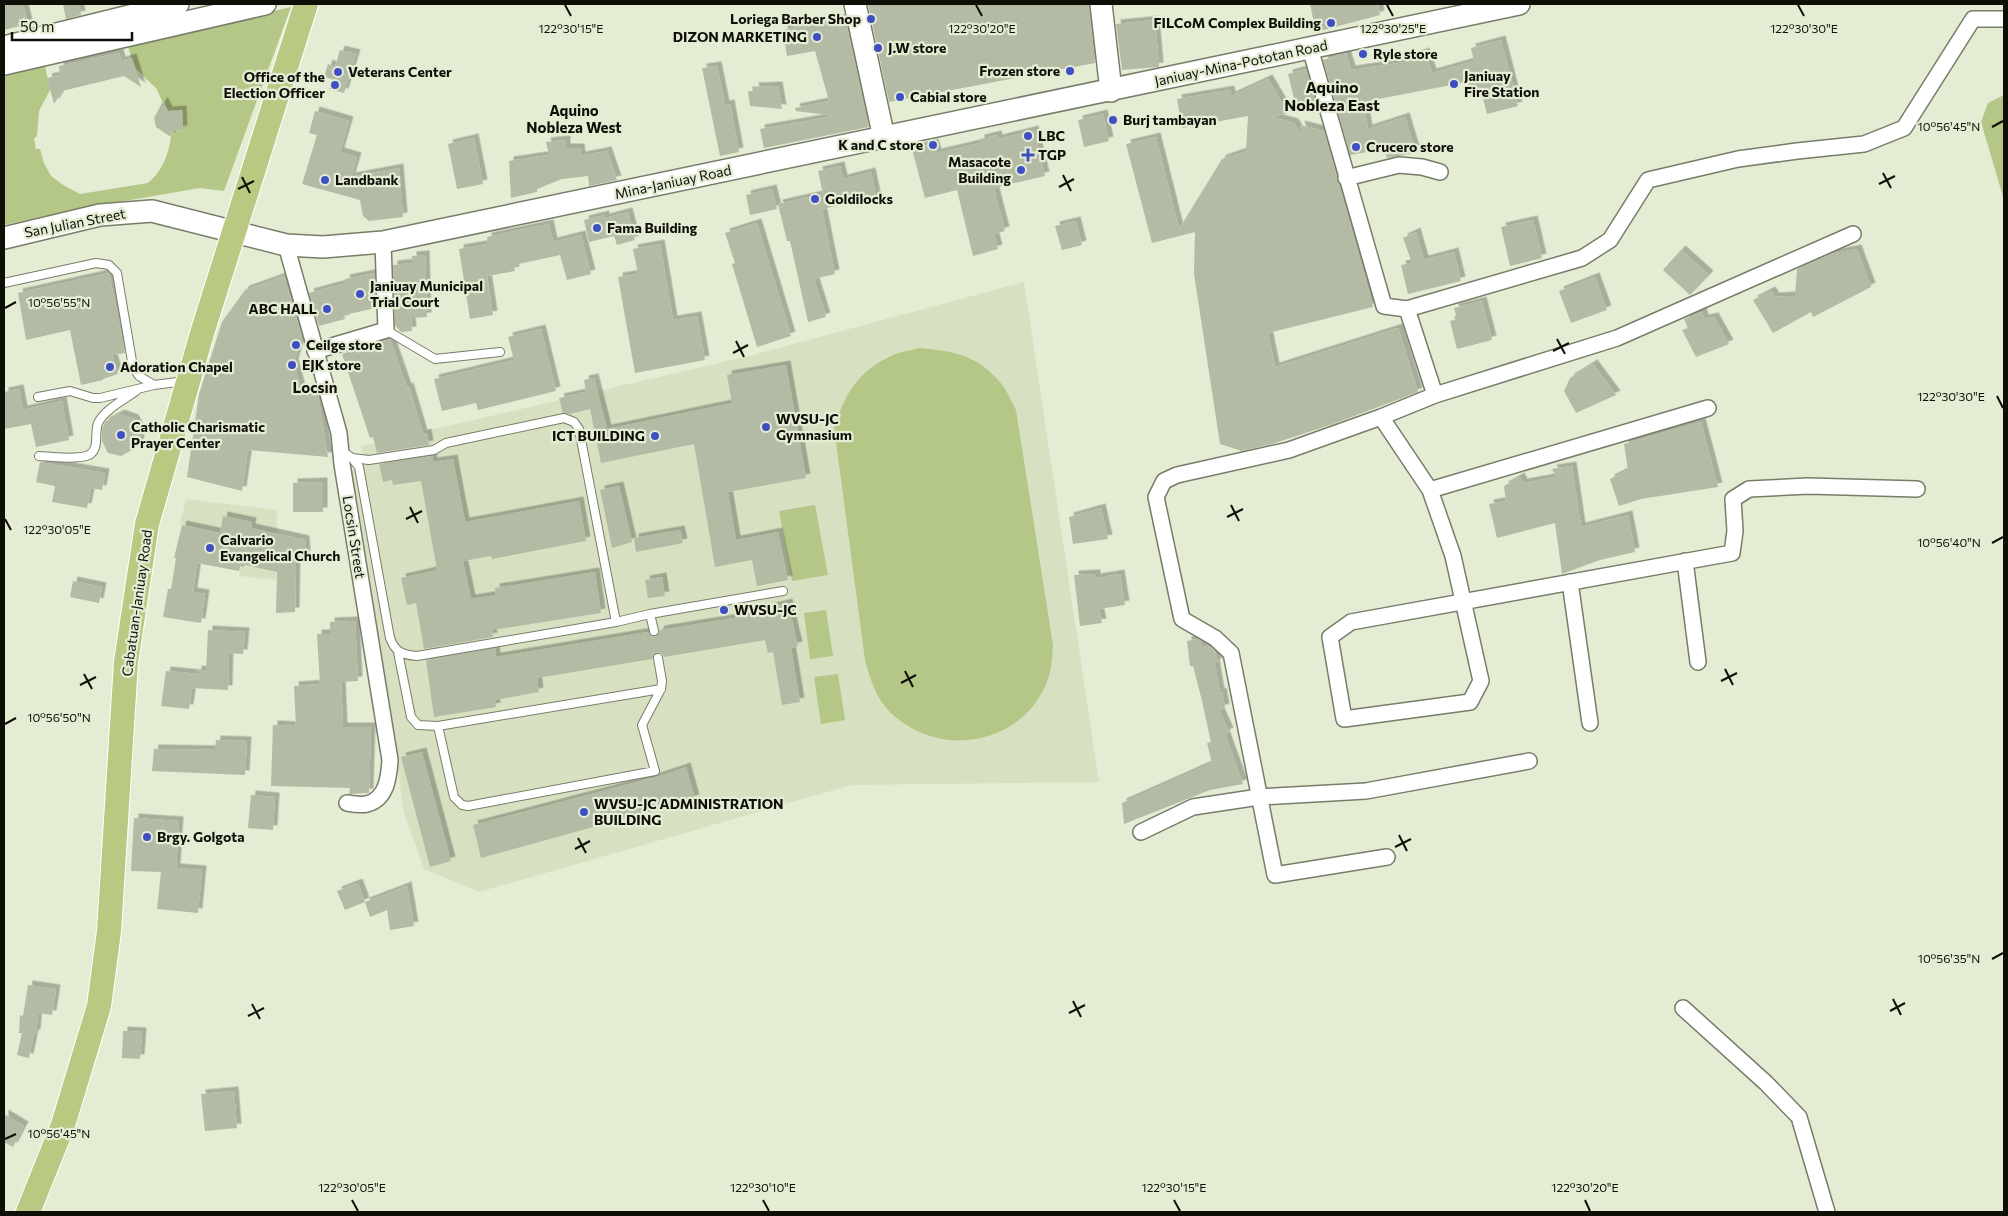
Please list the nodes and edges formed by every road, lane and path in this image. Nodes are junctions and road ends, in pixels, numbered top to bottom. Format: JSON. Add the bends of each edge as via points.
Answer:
{"nodes":[{"id":1,"x":178,"y":4,"type":"edge"},
{"id":2,"x":265,"y":4,"type":"edge"},
{"id":3,"x":306,"y":4,"type":"edge"},
{"id":4,"x":855,"y":4,"type":"edge"},
{"id":5,"x":1101,"y":4,"type":"edge"},
{"id":6,"x":1519,"y":4,"type":"edge"},
{"id":7,"x":2004,"y":19,"type":"edge"},
{"id":8,"x":4,"y":47,"type":"edge"},
{"id":9,"x":1310,"y":48,"type":"junction"},
{"id":10,"x":4,"y":64,"type":"edge"},
{"id":11,"x":1111,"y":91,"type":"junction"},
{"id":12,"x":884,"y":138,"type":"junction"},
{"id":13,"x":1440,"y":172,"type":"dead end"},
{"id":14,"x":1346,"y":178,"type":"junction"},
{"id":15,"x":234,"y":233,"type":"junction"},
{"id":16,"x":1853,"y":234,"type":"dead end"},
{"id":17,"x":4,"y":238,"type":"edge"},
{"id":18,"x":383,"y":242,"type":"junction"},
{"id":19,"x":286,"y":245,"type":"junction"},
{"id":20,"x":4,"y":283,"type":"edge"},
{"id":21,"x":1407,"y":308,"type":"junction"},
{"id":22,"x":386,"y":330,"type":"junction"},
{"id":23,"x":315,"y":352,"type":"junction"},
{"id":24,"x":500,"y":352,"type":"dead end"},
{"id":25,"x":189,"y":380,"type":"junction"},
{"id":26,"x":154,"y":385,"type":"junction"},
{"id":27,"x":141,"y":389,"type":"junction"},
{"id":28,"x":1435,"y":395,"type":"junction"},
{"id":29,"x":38,"y":397,"type":"dead end"},
{"id":30,"x":1708,"y":408,"type":"dead end"},
{"id":31,"x":1382,"y":417,"type":"junction"},
{"id":32,"x":346,"y":454,"type":"junction"},
{"id":33,"x":39,"y":456,"type":"dead end"},
{"id":34,"x":1917,"y":489,"type":"dead end"},
{"id":35,"x":1430,"y":490,"type":"junction"},
{"id":36,"x":1685,"y":561,"type":"junction"},
{"id":37,"x":1570,"y":582,"type":"junction"},
{"id":38,"x":783,"y":591,"type":"dead end"},
{"id":39,"x":1463,"y":601,"type":"junction"},
{"id":40,"x":650,"y":614,"type":"junction"},
{"id":41,"x":616,"y":622,"type":"junction"},
{"id":42,"x":654,"y":631,"type":"dead end"},
{"id":43,"x":398,"y":652,"type":"junction"},
{"id":44,"x":658,"y":658,"type":"dead end"},
{"id":45,"x":1698,"y":662,"type":"dead end"},
{"id":46,"x":661,"y":689,"type":"junction"},
{"id":47,"x":1590,"y":723,"type":"dead end"},
{"id":48,"x":438,"y":726,"type":"junction"},
{"id":49,"x":1529,"y":761,"type":"dead end"},
{"id":50,"x":1259,"y":797,"type":"junction"},
{"id":51,"x":347,"y":803,"type":"dead end"},
{"id":52,"x":1140,"y":832,"type":"dead end"},
{"id":53,"x":1387,"y":857,"type":"dead end"},
{"id":54,"x":1682,"y":1008,"type":"dead end"},
{"id":55,"x":28,"y":1212,"type":"edge"},
{"id":56,"x":1827,"y":1212,"type":"edge"}],
"edges":[{"from":1,"to":8,"type":"main road"},
{"from":2,"to":10,"type":"main road"},
{"from":3,"to":15,"type":"main road","name":"Cabatuan-Janiuay Road"},
{"from":4,"to":12,"type":"main road"},
{"from":5,"to":11,"type":"main road"},
{"from":6,"to":9,"type":"main road","name":"Janiuay-Mina-Pototan Road"},
{"from":7,"to":21,"type":"street","via":[[1973,19],[1904,128],[1864,144],[1738,159],[1648,180],[1610,240],[1582,258]]},
{"from":9,"to":11,"type":"main road","name":"Janiuay-Mina-Pototan Road"},
{"from":9,"to":14,"type":"street"},
{"from":11,"to":12,"type":"main road","name":"Mina-Janiuay Road"},
{"from":12,"to":18,"type":"main road","name":"Mina-Janiuay Road"},
{"from":13,"to":14,"type":"street","via":[[1399,165]]},
{"from":14,"to":21,"type":"street","via":[[1384,306]]},
{"from":15,"to":17,"type":"main road","name":"San Julian Street","via":[[152,211],[100,216]]},
{"from":15,"to":19,"type":"main road","name":"Mina-Janiuay Road"},
{"from":15,"to":25,"type":"main road","name":"Cabatuan-Janiuay Road"},
{"from":16,"to":28,"type":"street","via":[[1618,338]]},
{"from":18,"to":19,"type":"main road","name":"Mina-Janiuay Road","via":[[323,247]]},
{"from":18,"to":22,"type":"street"},
{"from":19,"to":23,"type":"street","name":"Locsin Street"},
{"from":20,"to":26,"type":"lane","via":[[96,263],[109,265],[117,273],[133,367],[139,376]]},
{"from":21,"to":28,"type":"street"},
{"from":22,"to":23,"type":"street"},
{"from":22,"to":24,"type":"lane","via":[[435,359]]},
{"from":23,"to":32,"type":"street","name":"Locsin Street"},
{"from":25,"to":26,"type":"lane"},
{"from":25,"to":55,"type":"main road","name":"Cabatuan-Janiuay Road","via":[[148,524],[126,662],[110,931],[99,1006],[63,1125]]},
{"from":26,"to":27,"type":"lane"},
{"from":27,"to":29,"type":"lane","via":[[100,398],[70,391]]},
{"from":27,"to":33,"type":"lane","via":[[102,418],[96,430],[96,448],[91,454],[83,457]]},
{"from":28,"to":31,"type":"street"},
{"from":30,"to":35,"type":"street"},
{"from":31,"to":35,"type":"street"},
{"from":31,"to":50,"type":"street","via":[[1289,450],[1177,475],[1164,481],[1156,497],[1182,619],[1215,638],[1230,653]]},
{"from":32,"to":41,"type":"lane","via":[[369,460],[434,450],[446,442],[569,419],[579,429]]},
{"from":32,"to":43,"type":"lane","via":[[359,467],[390,638]]},
{"from":32,"to":51,"type":"street","name":"Locsin Street","via":[[390,760],[388,781],[380,798],[367,804]]},
{"from":34,"to":36,"type":"street","via":[[1808,486],[1749,489],[1733,499],[1735,531],[1732,553]]},
{"from":35,"to":39,"type":"street","via":[[1453,556]]},
{"from":36,"to":37,"type":"street"},
{"from":36,"to":45,"type":"street"},
{"from":37,"to":39,"type":"street"},
{"from":37,"to":47,"type":"street"},
{"from":38,"to":40,"type":"lane"},
{"from":39,"to":39,"type":"street","via":[[1351,622],[1330,637],[1344,719],[1470,702],[1481,681]]},
{"from":40,"to":41,"type":"lane"},
{"from":40,"to":42,"type":"lane"},
{"from":41,"to":43,"type":"lane","via":[[416,656]]},
{"from":43,"to":48,"type":"lane","via":[[411,717],[418,725]]},
{"from":44,"to":46,"type":"lane"},
{"from":46,"to":48,"type":"lane"},
{"from":46,"to":48,"type":"lane","via":[[642,725],[655,770],[468,806],[454,797]]},
{"from":49,"to":50,"type":"street","via":[[1366,791]]},
{"from":50,"to":52,"type":"street","via":[[1193,808]]},
{"from":50,"to":53,"type":"street","via":[[1275,875]]},
{"from":54,"to":56,"type":"street","via":[[1799,1117]]}]}
